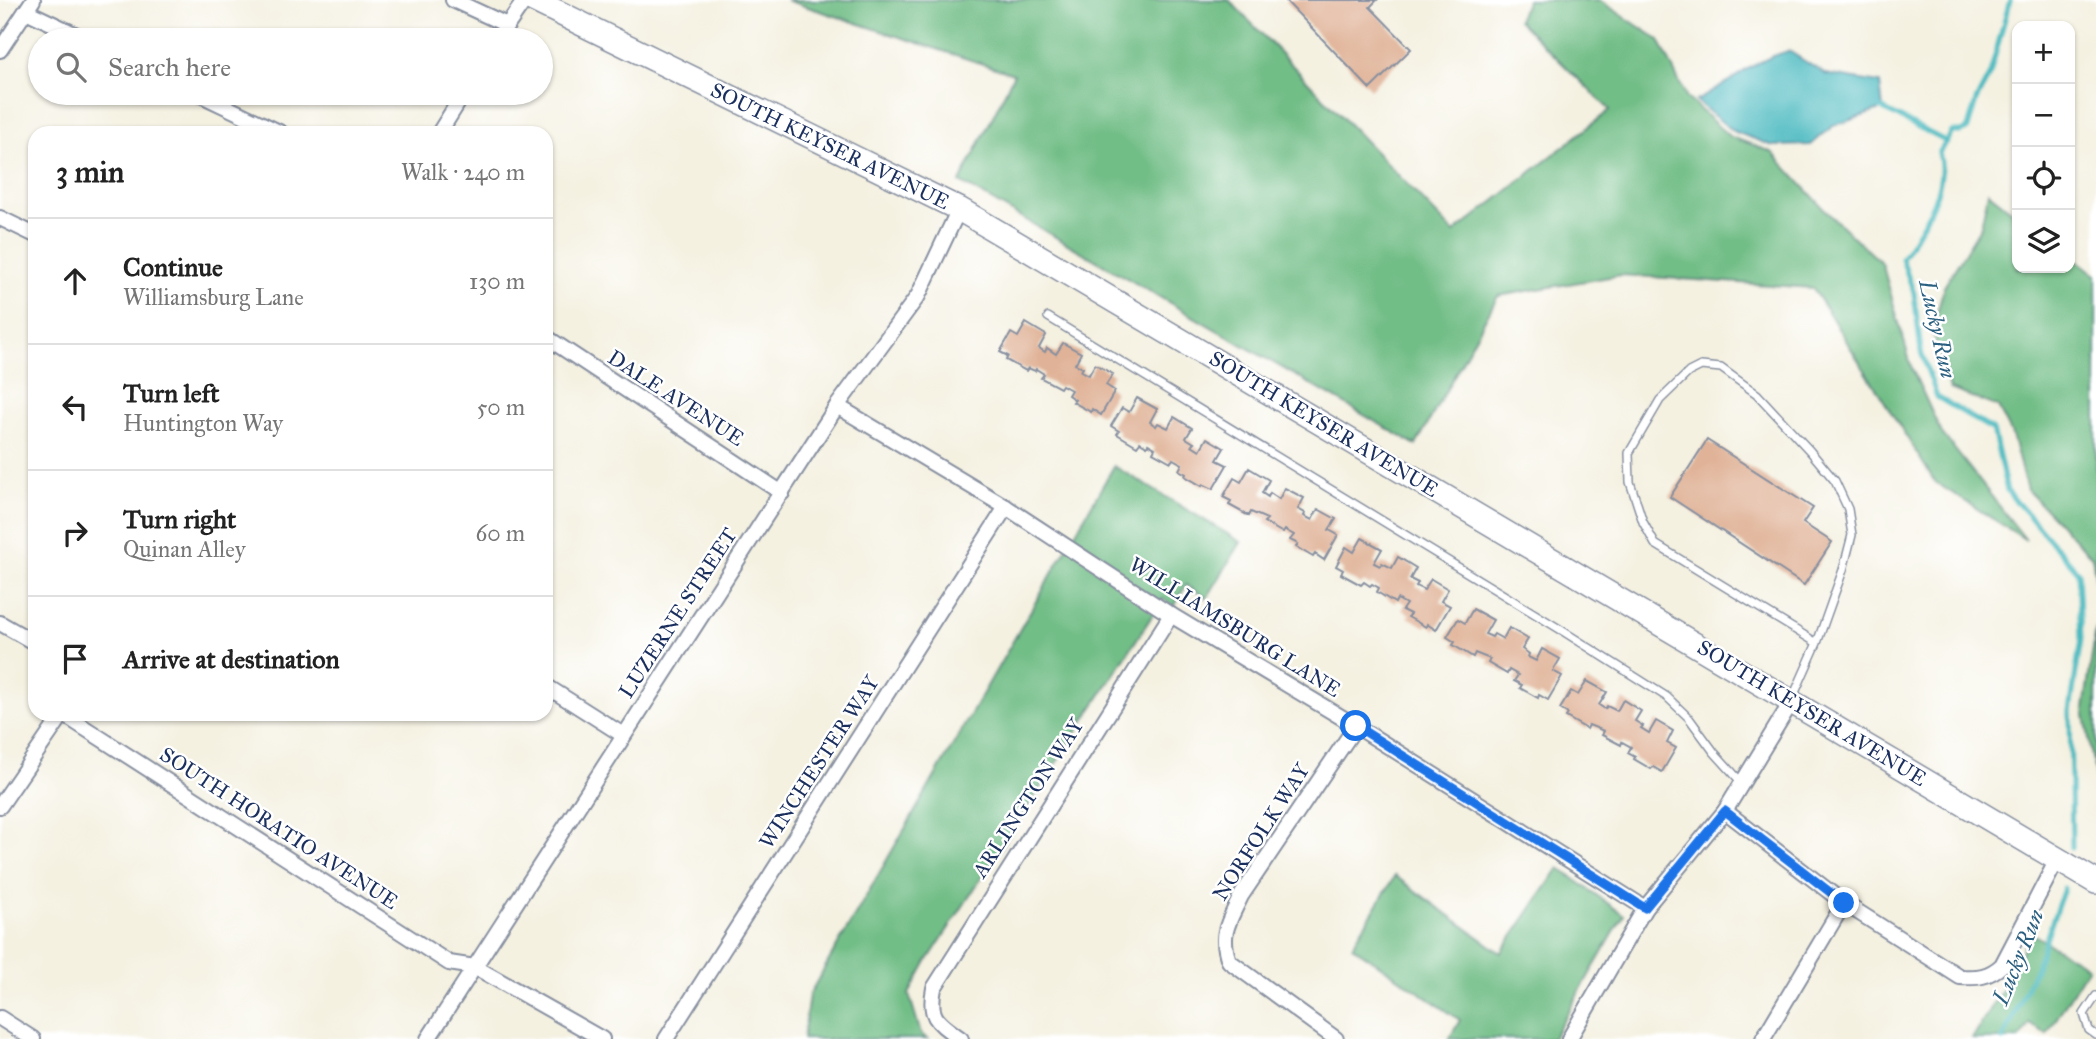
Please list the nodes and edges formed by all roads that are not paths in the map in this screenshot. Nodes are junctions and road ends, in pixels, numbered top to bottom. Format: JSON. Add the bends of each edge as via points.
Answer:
{"nodes":[{"id":1,"x":453,"y":0,"type":"edge"},
{"id":2,"x":525,"y":0,"type":"edge"},
{"id":3,"x":533,"y":0,"type":"edge"},
{"id":4,"x":29,"y":6,"type":"edge"},
{"id":5,"x":507,"y":25,"type":"junction"},
{"id":6,"x":67,"y":28,"type":"edge"},
{"id":7,"x":505,"y":28,"type":"edge"},
{"id":8,"x":0,"y":50,"type":"edge"},
{"id":9,"x":222,"y":105,"type":"edge"},
{"id":10,"x":456,"y":105,"type":"edge"},
{"id":11,"x":266,"y":126,"type":"edge"},
{"id":12,"x":443,"y":126,"type":"edge"},
{"id":13,"x":959,"y":209,"type":"junction"},
{"id":14,"x":0,"y":218,"type":"edge"},
{"id":15,"x":28,"y":232,"type":"edge"},
{"id":16,"x":1048,"y":317,"type":"dead end"},
{"id":17,"x":553,"y":342,"type":"edge"},
{"id":18,"x":837,"y":406,"type":"junction"},
{"id":19,"x":782,"y":493,"type":"junction"},
{"id":20,"x":1006,"y":507,"type":"junction"},
{"id":21,"x":1171,"y":615,"type":"junction"},
{"id":22,"x":0,"y":623,"type":"edge"},
{"id":23,"x":28,"y":639,"type":"edge"},
{"id":24,"x":1817,"y":643,"type":"junction"},
{"id":25,"x":553,"y":690,"type":"edge"},
{"id":26,"x":1792,"y":701,"type":"junction"},
{"id":27,"x":58,"y":721,"type":"edge"},
{"id":28,"x":74,"y":721,"type":"edge"},
{"id":29,"x":1356,"y":726,"type":"junction"},
{"id":30,"x":623,"y":735,"type":"junction"},
{"id":31,"x":1742,"y":783,"type":"junction"},
{"id":32,"x":0,"y":806,"type":"edge"},
{"id":33,"x":1725,"y":811,"type":"junction"},
{"id":34,"x":2058,"y":858,"type":"junction"},
{"id":35,"x":2096,"y":882,"type":"edge"},
{"id":36,"x":1844,"y":903,"type":"junction"},
{"id":37,"x":1645,"y":908,"type":"junction"},
{"id":38,"x":475,"y":967,"type":"junction"},
{"id":39,"x":2096,"y":996,"type":"edge"},
{"id":40,"x":0,"y":1018,"type":"edge"},
{"id":41,"x":2096,"y":1035,"type":"edge"},
{"id":42,"x":33,"y":1039,"type":"edge"},
{"id":43,"x":428,"y":1039,"type":"edge"},
{"id":44,"x":602,"y":1039,"type":"edge"},
{"id":45,"x":666,"y":1039,"type":"edge"},
{"id":46,"x":961,"y":1039,"type":"edge"},
{"id":47,"x":1336,"y":1039,"type":"edge"},
{"id":48,"x":1570,"y":1039,"type":"edge"},
{"id":49,"x":1763,"y":1039,"type":"edge"}],
"edges":[{"from":1,"to":5,"type":"street"},
{"from":2,"to":5,"type":"street"},
{"from":3,"to":13,"type":"main road","name":"SOUTH KEYSER AVENUE"},
{"from":4,"to":6,"type":"street"},
{"from":4,"to":8,"type":"street"},
{"from":5,"to":7,"type":"street"},
{"from":9,"to":11,"type":"street"},
{"from":10,"to":12,"type":"street"},
{"from":13,"to":18,"type":"street","name":"LUZERNE STREET","via":[[918,296]]},
{"from":13,"to":26,"type":"main road","name":"SOUTH KEYSER AVENUE"},
{"from":14,"to":15,"type":"street"},
{"from":16,"to":31,"type":"lane","via":[[1667,696]]},
{"from":17,"to":19,"type":"street","name":"DALE AVENUE"},
{"from":18,"to":19,"type":"street","name":"LUZERNE STREET"},
{"from":18,"to":20,"type":"street","name":"WILLIAMSBURG LANE"},
{"from":19,"to":30,"type":"street","name":"LUZERNE STREET"},
{"from":20,"to":21,"type":"street","name":"WILLIAMSBURG LANE"},
{"from":20,"to":45,"type":"street","name":"WINCHESTER WAY"},
{"from":21,"to":29,"type":"street","name":"WILLIAMSBURG LANE"},
{"from":21,"to":46,"type":"street","name":"ARLINGTON WAY","via":[[934,988],[930,1007],[940,1024]]},
{"from":22,"to":23,"type":"street"},
{"from":24,"to":24,"type":"lane","via":[[1852,534],[1848,509],[1835,481],[1757,394],[1721,368],[1701,366],[1660,400],[1629,453],[1630,482],[1643,522],[1655,544]]},
{"from":24,"to":26,"type":"lane"},
{"from":25,"to":30,"type":"street"},
{"from":26,"to":31,"type":"street"},
{"from":26,"to":34,"type":"main road","name":"SOUTH KEYSER AVENUE"},
{"from":27,"to":32,"type":"street"},
{"from":28,"to":38,"type":"street","name":"SOUTH HORATIO AVENUE","via":[[449,963]]},
{"from":29,"to":37,"type":"street","name":"WILLIAMSBURG LANE"},
{"from":29,"to":47,"type":"street","name":"NORFOLK WAY","via":[[1241,897],[1223,945],[1229,961]]},
{"from":30,"to":38,"type":"street","name":"LUZERNE STREET"},
{"from":31,"to":33,"type":"street"},
{"from":33,"to":36,"type":"street"},
{"from":33,"to":37,"type":"street"},
{"from":34,"to":35,"type":"main road","name":"SOUTH KEYSER AVENUE"},
{"from":34,"to":36,"type":"street","via":[[2002,965],[1979,978],[1960,977]]},
{"from":36,"to":49,"type":"street"},
{"from":37,"to":48,"type":"street"},
{"from":38,"to":43,"type":"street","name":"LUZERNE STREET"},
{"from":38,"to":44,"type":"street","name":"SOUTH HORATIO AVENUE"},
{"from":39,"to":41,"type":"lane","via":[[2084,1014],[2089,1030]]},
{"from":40,"to":42,"type":"street"}]}
